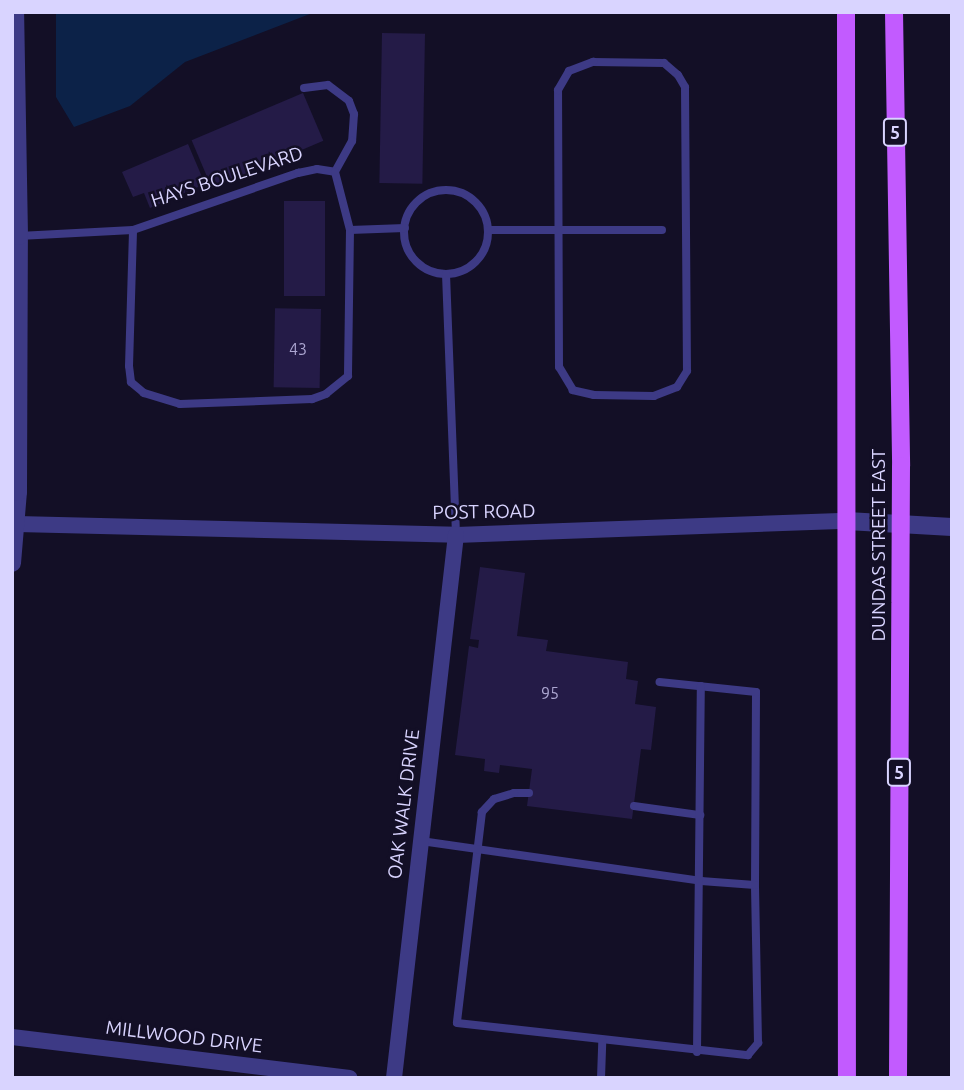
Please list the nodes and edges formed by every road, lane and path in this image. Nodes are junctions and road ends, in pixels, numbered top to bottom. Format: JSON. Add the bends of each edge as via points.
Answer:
{"nodes":[{"id":1,"x":15,"y":12,"type":"edge"},
{"id":2,"x":846,"y":12,"type":"edge"},
{"id":3,"x":894,"y":12,"type":"edge"},
{"id":4,"x":304,"y":89,"type":"dead end"},
{"id":5,"x":335,"y":172,"type":"junction"},
{"id":6,"x":405,"y":228,"type":"junction"},
{"id":7,"x":559,"y":228,"type":"junction"},
{"id":8,"x":133,"y":230,"type":"junction"},
{"id":9,"x":350,"y":230,"type":"junction"},
{"id":10,"x":488,"y":230,"type":"junction"},
{"id":11,"x":662,"y":230,"type":"dead end"},
{"id":12,"x":19,"y":236,"type":"junction"},
{"id":13,"x":446,"y":274,"type":"junction"},
{"id":14,"x":847,"y":521,"type":"junction"},
{"id":15,"x":17,"y":524,"type":"junction"},
{"id":16,"x":900,"y":526,"type":"junction"},
{"id":17,"x":952,"y":527,"type":"edge"},
{"id":18,"x":456,"y":535,"type":"junction"},
{"id":19,"x":12,"y":563,"type":"edge"},
{"id":20,"x":660,"y":682,"type":"dead end"},
{"id":21,"x":701,"y":686,"type":"junction"},
{"id":22,"x":529,"y":793,"type":"dead end"},
{"id":23,"x":634,"y":806,"type":"dead end"},
{"id":24,"x":700,"y":816,"type":"junction"},
{"id":25,"x":421,"y":841,"type":"junction"},
{"id":26,"x":475,"y":848,"type":"junction"},
{"id":27,"x":701,"y":881,"type":"junction"},
{"id":28,"x":755,"y":885,"type":"junction"},
{"id":29,"x":12,"y":1037,"type":"edge"},
{"id":30,"x":602,"y":1041,"type":"junction"},
{"id":31,"x":698,"y":1052,"type":"junction"},
{"id":32,"x":350,"y":1078,"type":"edge"},
{"id":33,"x":394,"y":1078,"type":"edge"},
{"id":34,"x":601,"y":1078,"type":"edge"},
{"id":35,"x":847,"y":1078,"type":"edge"},
{"id":36,"x":898,"y":1078,"type":"edge"}],
"edges":[{"from":1,"to":12,"type":"street"},
{"from":2,"to":14,"type":"main road","name":"DUNDAS STREET EAST"},
{"from":3,"to":16,"type":"main road","name":"DUNDAS STREET EAST","number":"5"},
{"from":4,"to":5,"type":"lane","via":[[328,85],[349,101],[354,114],[352,141]]},
{"from":5,"to":8,"type":"lane","name":"HAYS BOULEVARD","via":[[298,173]]},
{"from":5,"to":9,"type":"lane","name":"HAYS BOULEVARD"},
{"from":6,"to":9,"type":"lane"},
{"from":6,"to":10,"type":"lane","via":[[419,200],[449,190],[475,200]]},
{"from":6,"to":13,"type":"lane","via":[[406,243],[417,262]]},
{"from":7,"to":7,"type":"lane","via":[[558,90],[569,71],[593,62],[663,63],[685,87],[687,371],[677,387],[654,396],[594,396],[573,390],[559,367]]},
{"from":7,"to":10,"type":"lane"},
{"from":7,"to":11,"type":"lane"},
{"from":8,"to":9,"type":"lane","name":"HAYS BOULEVARD","via":[[131,382],[144,393],[180,404],[312,399],[348,376]]},
{"from":8,"to":12,"type":"lane","name":"HAYS BOULEVARD"},
{"from":10,"to":13,"type":"lane","via":[[478,259],[463,270]]},
{"from":12,"to":15,"type":"street"},
{"from":13,"to":18,"type":"lane"},
{"from":14,"to":16,"type":"street","name":"POST ROAD"},
{"from":14,"to":18,"type":"street","name":"POST ROAD"},
{"from":14,"to":35,"type":"main road","name":"DUNDAS STREET EAST"},
{"from":15,"to":18,"type":"street","name":"POST ROAD"},
{"from":15,"to":19,"type":"street"},
{"from":16,"to":17,"type":"street","name":"POST ROAD"},
{"from":16,"to":36,"type":"main road","name":"DUNDAS STREET EAST","number":"5"},
{"from":18,"to":25,"type":"street","name":"OAK WALK DRIVE"},
{"from":20,"to":21,"type":"lane"},
{"from":21,"to":24,"type":"lane"},
{"from":21,"to":28,"type":"lane","via":[[756,692]]},
{"from":22,"to":26,"type":"lane","via":[[494,800],[482,812]]},
{"from":23,"to":24,"type":"lane"},
{"from":24,"to":27,"type":"lane"},
{"from":25,"to":26,"type":"lane"},
{"from":25,"to":33,"type":"street","name":"OAK WALK DRIVE"},
{"from":26,"to":27,"type":"lane"},
{"from":26,"to":30,"type":"lane","via":[[457,1023]]},
{"from":27,"to":28,"type":"lane"},
{"from":27,"to":31,"type":"lane"},
{"from":28,"to":31,"type":"lane","via":[[758,1043],[748,1055]]},
{"from":29,"to":32,"type":"street","name":"MILLWOOD DRIVE"},
{"from":30,"to":31,"type":"lane"},
{"from":30,"to":34,"type":"lane"}]}
